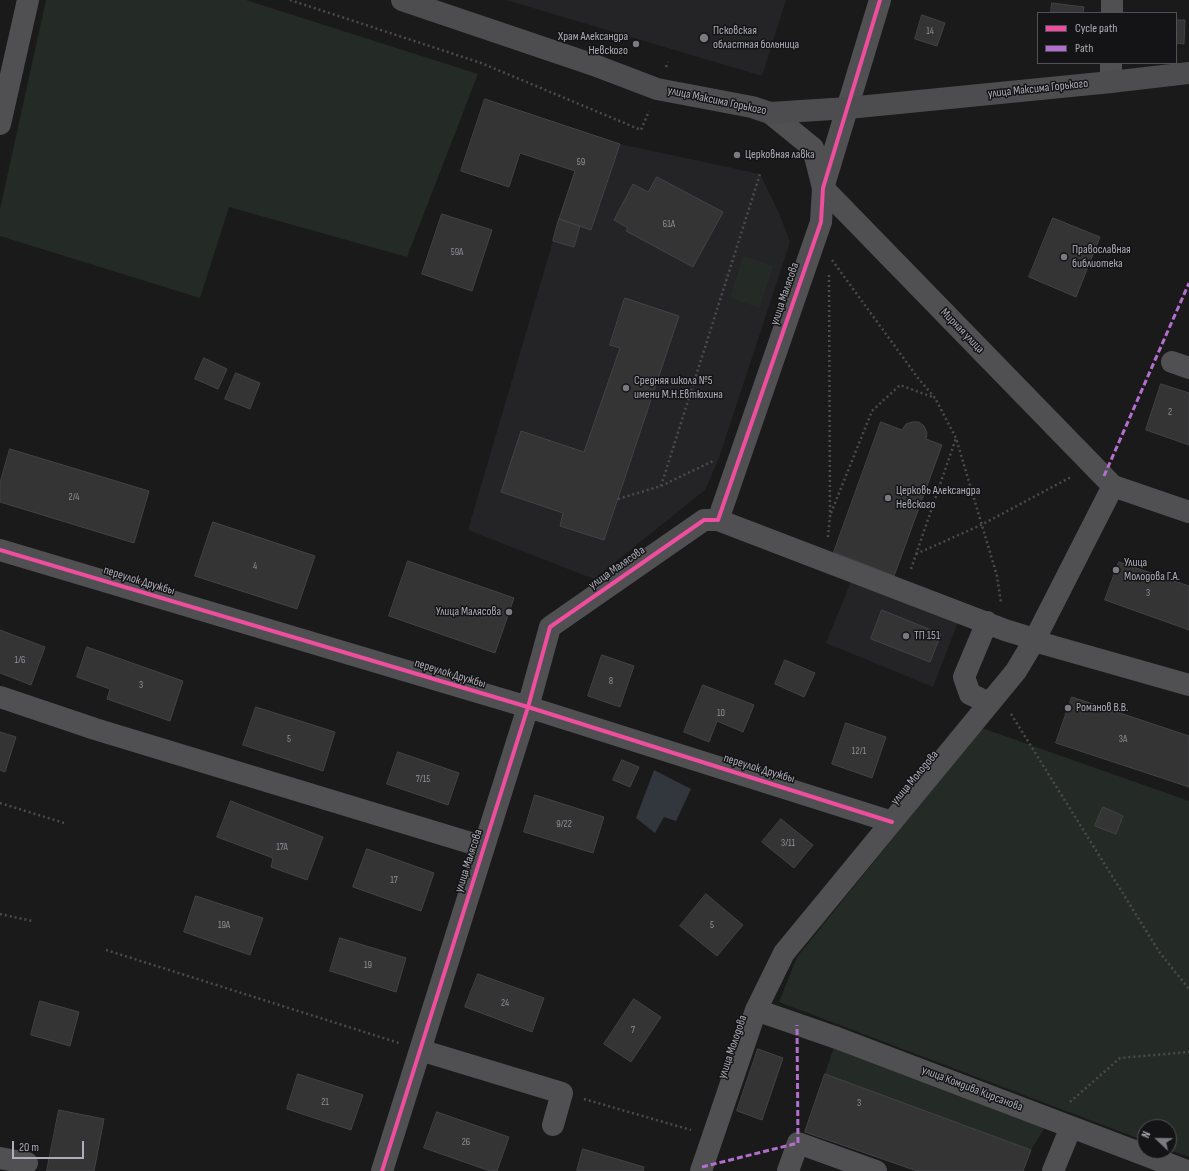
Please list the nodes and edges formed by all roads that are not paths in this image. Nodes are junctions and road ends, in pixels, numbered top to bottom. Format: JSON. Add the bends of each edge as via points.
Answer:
{"nodes":[{"id":1,"x":28,"y":0,"type":"edge"},
{"id":2,"x":402,"y":0,"type":"edge"},
{"id":3,"x":880,"y":0,"type":"edge"},
{"id":4,"x":1112,"y":0,"type":"edge"},
{"id":5,"x":1112,"y":12,"type":"edge"},
{"id":6,"x":1111,"y":72,"type":"edge"},
{"id":7,"x":1189,"y":73,"type":"edge"},
{"id":8,"x":848,"y":108,"type":"junction"},
{"id":9,"x":770,"y":113,"type":"junction"},
{"id":10,"x":0,"y":124,"type":"edge"},
{"id":11,"x":823,"y":188,"type":"junction"},
{"id":12,"x":1113,"y":486,"type":"junction"},
{"id":13,"x":1189,"y":512,"type":"edge"},
{"id":14,"x":718,"y":520,"type":"junction"},
{"id":15,"x":0,"y":550,"type":"edge"},
{"id":16,"x":987,"y":622,"type":"junction"},
{"id":17,"x":1034,"y":641,"type":"junction"},
{"id":18,"x":1189,"y":685,"type":"edge"},
{"id":19,"x":0,"y":697,"type":"edge"},
{"id":20,"x":993,"y":698,"type":"junction"},
{"id":21,"x":528,"y":707,"type":"junction"},
{"id":22,"x":892,"y":822,"type":"junction"},
{"id":23,"x":484,"y":847,"type":"junction"},
{"id":24,"x":756,"y":1010,"type":"junction"},
{"id":25,"x":420,"y":1050,"type":"junction"},
{"id":26,"x":553,"y":1125,"type":"dead end"},
{"id":27,"x":1071,"y":1127,"type":"junction"},
{"id":28,"x":0,"y":1158,"type":"edge"},
{"id":29,"x":27,"y":1163,"type":"dead end"},
{"id":30,"x":706,"y":1170,"type":"edge"},
{"id":31,"x":382,"y":1171,"type":"edge"},
{"id":32,"x":788,"y":1171,"type":"edge"},
{"id":33,"x":876,"y":1171,"type":"edge"},
{"id":34,"x":1053,"y":1171,"type":"edge"},
{"id":35,"x":1187,"y":1171,"type":"edge"}],
"edges":[{"from":1,"to":10,"type":"street"},
{"from":2,"to":9,"type":"main road","name":"улица Максима Горького","via":[[657,89],[752,107]]},
{"from":3,"to":8,"type":"street","name":"улица Малясова"},
{"from":4,"to":5,"type":"street"},
{"from":6,"to":7,"type":"main road","name":"улица Максима Горького"},
{"from":6,"to":8,"type":"main road","name":"улица Максима Горького"},
{"from":8,"to":9,"type":"main road","name":"улица Максима Горького"},
{"from":8,"to":11,"type":"street","name":"улица Малясова"},
{"from":9,"to":11,"type":"street","via":[[813,148]]},
{"from":11,"to":12,"type":"street","name":"Мирная улица"},
{"from":11,"to":14,"type":"street","name":"улица Малясова","via":[[821,222]]},
{"from":12,"to":13,"type":"street","name":"Мирная улица"},
{"from":12,"to":17,"type":"street","name":"улица Молодова"},
{"from":14,"to":16,"type":"street"},
{"from":14,"to":21,"type":"street","name":"улица Малясова","via":[[704,520],[550,627]]},
{"from":15,"to":21,"type":"street","name":"переулок Дружбы"},
{"from":16,"to":17,"type":"street"},
{"from":16,"to":20,"type":"street","via":[[964,677],[970,694]]},
{"from":17,"to":18,"type":"street"},
{"from":17,"to":20,"type":"street","name":"улица Молодова","via":[[1016,671]]},
{"from":19,"to":23,"type":"street","via":[[95,729]]},
{"from":20,"to":22,"type":"street","name":"улица Молодова"},
{"from":21,"to":22,"type":"street","name":"переулок Дружбы"},
{"from":21,"to":23,"type":"street","name":"улица Малясова"},
{"from":22,"to":24,"type":"street","name":"улица Молодова","via":[[784,953]]},
{"from":23,"to":25,"type":"street","name":"улица Малясова"},
{"from":24,"to":27,"type":"street","name":"улица Комдива Кирсанова"},
{"from":24,"to":30,"type":"street","name":"улица Молодова","via":[[713,1136]]},
{"from":25,"to":26,"type":"street","via":[[562,1093]]},
{"from":25,"to":31,"type":"street","name":"улица Малясова"},
{"from":27,"to":34,"type":"street"},
{"from":27,"to":35,"type":"street","name":"улица Комдива Кирсанова"},
{"from":28,"to":29,"type":"street"},
{"from":32,"to":33,"type":"street","via":[[798,1144]]}]}
